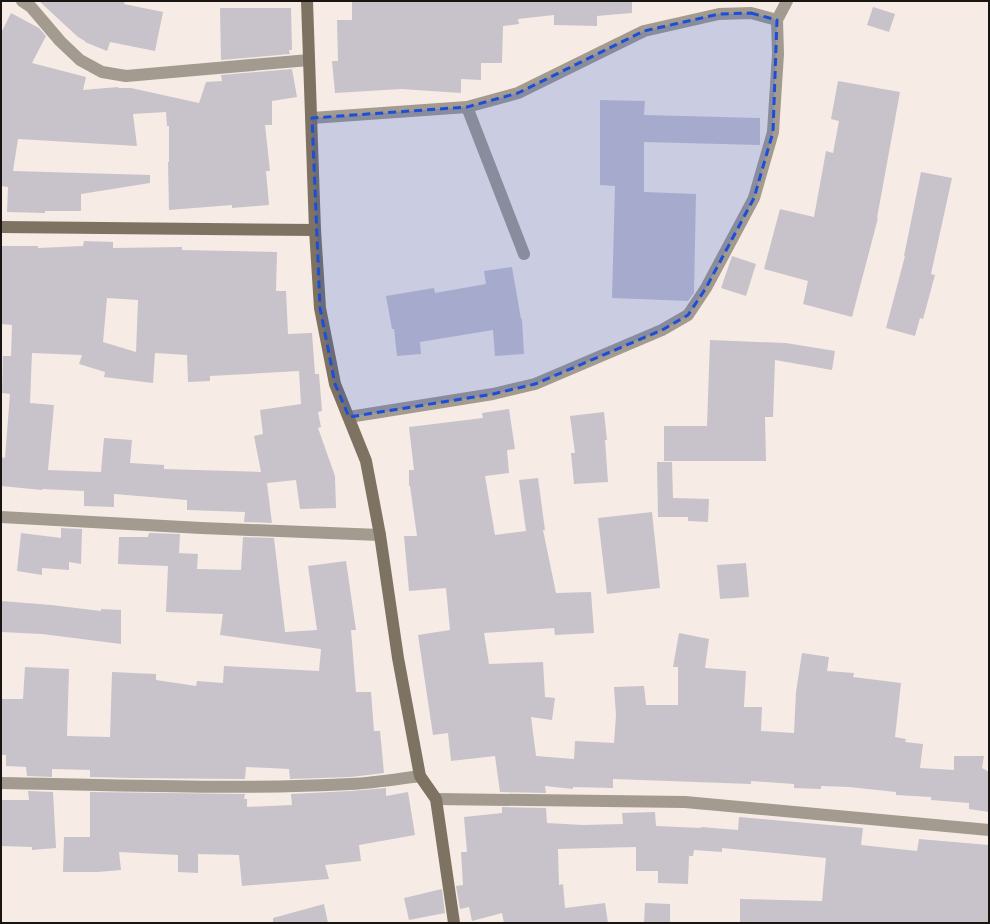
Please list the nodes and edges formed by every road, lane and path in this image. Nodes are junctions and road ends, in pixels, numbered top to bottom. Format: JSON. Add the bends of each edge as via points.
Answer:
{"nodes":[{"id":1,"x":22,"y":1,"type":"edge"},
{"id":2,"x":307,"y":1,"type":"edge"},
{"id":3,"x":787,"y":1,"type":"edge"},
{"id":4,"x":777,"y":20,"type":"junction"},
{"id":5,"x":309,"y":60,"type":"junction"},
{"id":6,"x":467,"y":107,"type":"junction"},
{"id":7,"x":312,"y":118,"type":"junction"},
{"id":8,"x":1,"y":227,"type":"edge"},
{"id":9,"x":314,"y":230,"type":"junction"},
{"id":10,"x":524,"y":254,"type":"dead end"},
{"id":11,"x":349,"y":417,"type":"junction"},
{"id":12,"x":1,"y":517,"type":"edge"},
{"id":13,"x":380,"y":535,"type":"junction"},
{"id":14,"x":420,"y":776,"type":"junction"},
{"id":15,"x":1,"y":783,"type":"edge"},
{"id":16,"x":436,"y":799,"type":"junction"},
{"id":17,"x":989,"y":830,"type":"edge"},
{"id":18,"x":454,"y":923,"type":"edge"}],
"edges":[{"from":1,"to":5,"type":"street","via":[[80,60],[102,72],[126,76]]},
{"from":2,"to":5,"type":"main road"},
{"from":3,"to":4,"type":"street"},
{"from":4,"to":6,"type":"street","via":[[751,13],[719,14],[644,31],[518,93]]},
{"from":4,"to":11,"type":"street","via":[[778,54],[773,132],[754,198],[706,288],[688,314],[662,330],[535,384],[493,394]]},
{"from":5,"to":7,"type":"main road"},
{"from":6,"to":7,"type":"street"},
{"from":6,"to":10,"type":"street"},
{"from":7,"to":9,"type":"main road"},
{"from":8,"to":9,"type":"main road"},
{"from":9,"to":11,"type":"main road","via":[[320,308],[335,384]]},
{"from":11,"to":13,"type":"main road","via":[[366,461]]},
{"from":12,"to":13,"type":"street"},
{"from":13,"to":14,"type":"main road","via":[[398,658]]},
{"from":14,"to":15,"type":"street","via":[[353,784],[286,786],[189,787]]},
{"from":14,"to":16,"type":"main road"},
{"from":16,"to":17,"type":"street","via":[[685,802]]},
{"from":16,"to":18,"type":"main road"}]}
